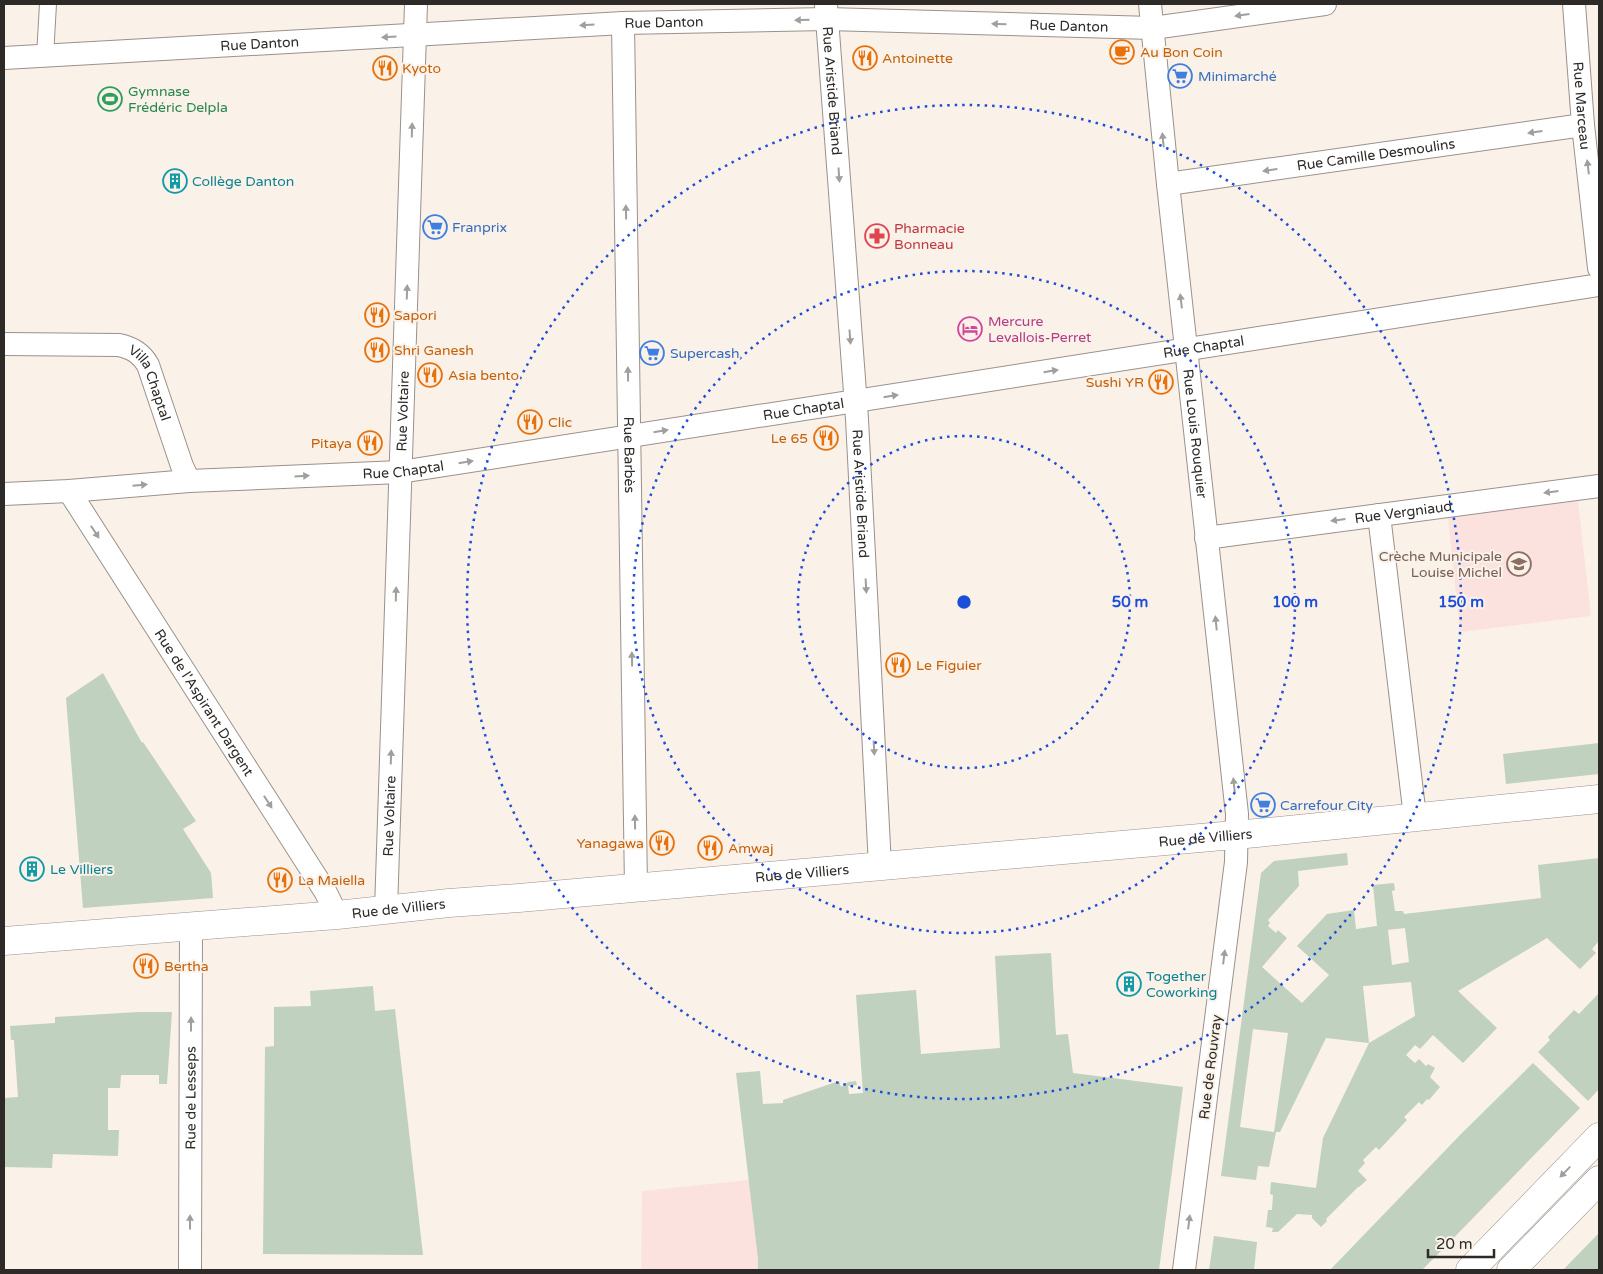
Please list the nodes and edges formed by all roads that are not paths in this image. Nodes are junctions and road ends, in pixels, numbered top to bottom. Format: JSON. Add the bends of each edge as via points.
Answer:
{"nodes":[{"id":1,"x":48,"y":4,"type":"edge"},
{"id":2,"x":416,"y":4,"type":"edge"},
{"id":3,"x":1150,"y":4,"type":"edge"},
{"id":4,"x":1325,"y":4,"type":"edge"},
{"id":5,"x":1574,"y":4,"type":"edge"},
{"id":6,"x":827,"y":12,"type":"edge"},
{"id":7,"x":623,"y":23,"type":"junction"},
{"id":8,"x":1153,"y":28,"type":"junction"},
{"id":9,"x":415,"y":36,"type":"junction"},
{"id":10,"x":45,"y":56,"type":"junction"},
{"id":11,"x":4,"y":58,"type":"edge"},
{"id":12,"x":1583,"y":125,"type":"junction"},
{"id":13,"x":1168,"y":184,"type":"junction"},
{"id":14,"x":1599,"y":268,"type":"edge"},
{"id":15,"x":1599,"y":286,"type":"edge"},
{"id":16,"x":4,"y":344,"type":"edge"},
{"id":17,"x":1187,"y":350,"type":"junction"},
{"id":18,"x":855,"y":401,"type":"junction"},
{"id":19,"x":629,"y":436,"type":"junction"},
{"id":20,"x":400,"y":472,"type":"junction"},
{"id":21,"x":189,"y":481,"type":"junction"},
{"id":22,"x":1599,"y":486,"type":"edge"},
{"id":23,"x":69,"y":491,"type":"junction"},
{"id":24,"x":4,"y":494,"type":"edge"},
{"id":25,"x":1379,"y":515,"type":"junction"},
{"id":26,"x":1206,"y":538,"type":"junction"},
{"id":27,"x":1599,"y":799,"type":"edge"},
{"id":28,"x":1415,"y":818,"type":"junction"},
{"id":29,"x":1236,"y":833,"type":"junction"},
{"id":30,"x":880,"y":866,"type":"junction"},
{"id":31,"x":636,"y":888,"type":"junction"},
{"id":32,"x":386,"y":910,"type":"junction"},
{"id":33,"x":337,"y":915,"type":"junction"},
{"id":34,"x":191,"y":926,"type":"junction"},
{"id":35,"x":4,"y":941,"type":"edge"},
{"id":36,"x":1599,"y":1137,"type":"edge"},
{"id":37,"x":1599,"y":1180,"type":"edge"},
{"id":38,"x":190,"y":1270,"type":"edge"},
{"id":39,"x":1184,"y":1270,"type":"edge"},
{"id":40,"x":1470,"y":1270,"type":"edge"},
{"id":41,"x":1511,"y":1270,"type":"edge"}],
"edges":[{"from":1,"to":10,"type":"street"},
{"from":2,"to":9,"type":"street","name":"Rue Voltaire"},
{"from":3,"to":8,"type":"street","name":"Rue Louis Rouquier"},
{"from":4,"to":8,"type":"street","name":"Rue Danton","one_way":true},
{"from":5,"to":12,"type":"street","name":"Rue Marceau"},
{"from":6,"to":7,"type":"street","name":"Rue Danton","one_way":true},
{"from":8,"to":6,"type":"street","name":"Rue Danton","one_way":true},
{"from":6,"to":18,"type":"street","name":"Rue Aristide Briand","one_way":true},
{"from":7,"to":9,"type":"street","name":"Rue Danton","one_way":true},
{"from":19,"to":7,"type":"street","name":"Rue Barbès","one_way":true},
{"from":13,"to":8,"type":"street","name":"Rue Louis Rouquier","one_way":true},
{"from":9,"to":10,"type":"street","name":"Rue Danton","one_way":true},
{"from":20,"to":9,"type":"street","name":"Rue Voltaire","one_way":true},
{"from":10,"to":11,"type":"street","name":"Rue Danton"},
{"from":12,"to":13,"type":"street","name":"Rue Camille Desmoulins","one_way":true},
{"from":14,"to":12,"type":"street","name":"Rue Marceau","one_way":true},
{"from":17,"to":13,"type":"street","name":"Rue Louis Rouquier","one_way":true},
{"from":15,"to":17,"type":"street","name":"Rue Chaptal"},
{"from":16,"to":21,"type":"street","name":"Villa Chaptal","via":[[119,345],[138,353],[148,365]]},
{"from":18,"to":17,"type":"street","name":"Rue Chaptal","one_way":true},
{"from":17,"to":26,"type":"street","name":"Rue Louis Rouquier"},
{"from":19,"to":18,"type":"street","name":"Rue Chaptal","one_way":true},
{"from":18,"to":30,"type":"street","name":"Rue Aristide Briand","one_way":true},
{"from":20,"to":19,"type":"street","name":"Rue Chaptal","one_way":true},
{"from":31,"to":19,"type":"street","name":"Rue Barbès","one_way":true},
{"from":21,"to":20,"type":"street","name":"Rue Chaptal","one_way":true},
{"from":32,"to":20,"type":"street","name":"Rue Voltaire","one_way":true},
{"from":23,"to":21,"type":"street","name":"Rue Chaptal","one_way":true},
{"from":22,"to":25,"type":"street","name":"Rue Vergniaud","one_way":true},
{"from":23,"to":24,"type":"street","name":"Rue Chaptal"},
{"from":23,"to":33,"type":"street","name":"Rue de l'Aspirant Dargent","one_way":true,"via":[[325,891]]},
{"from":25,"to":26,"type":"street","name":"Rue Vergniaud","one_way":true},
{"from":25,"to":28,"type":"street"},
{"from":29,"to":26,"type":"street","name":"Rue Louis Rouquier","one_way":true,"via":[[1237,814]]},
{"from":27,"to":28,"type":"street","name":"Rue de Villiers"},
{"from":28,"to":29,"type":"street","name":"Rue de Villiers"},
{"from":29,"to":30,"type":"street","name":"Rue de Villiers"},
{"from":39,"to":29,"type":"street","name":"Rue de Rouvray","one_way":true,"via":[[1236,862]]},
{"from":30,"to":31,"type":"street","name":"Rue de Villiers"},
{"from":31,"to":32,"type":"street","name":"Rue de Villiers"},
{"from":32,"to":33,"type":"street","name":"Rue de Villiers"},
{"from":33,"to":34,"type":"street","name":"Rue de Villiers"},
{"from":34,"to":35,"type":"street","name":"Rue de Villiers"},
{"from":38,"to":34,"type":"street","name":"Rue de Lesseps","one_way":true},
{"from":36,"to":40,"type":"street","one_way":true},
{"from":37,"to":41,"type":"street"}]}
